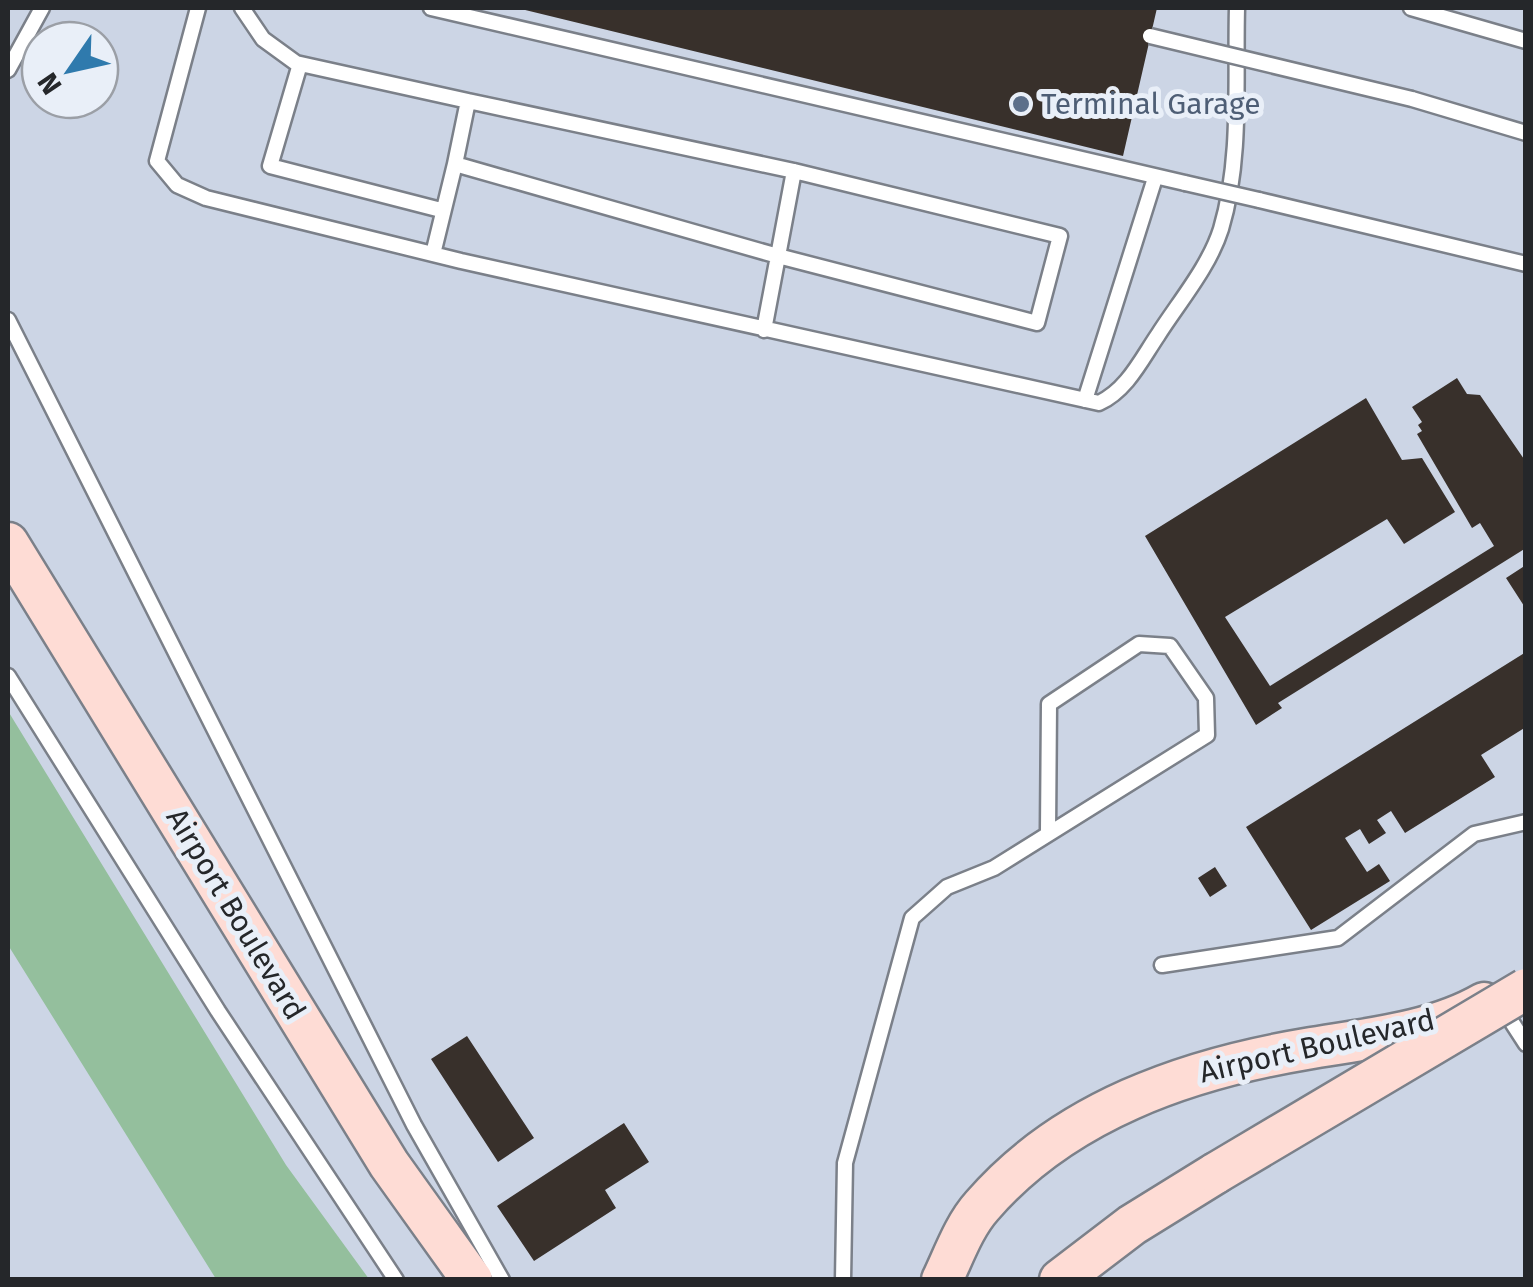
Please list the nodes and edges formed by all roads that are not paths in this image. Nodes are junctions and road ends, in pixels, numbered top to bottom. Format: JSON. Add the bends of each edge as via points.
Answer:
{"nodes":[{"id":1,"x":42,"y":8,"type":"edge"},
{"id":2,"x":198,"y":8,"type":"edge"},
{"id":3,"x":242,"y":8,"type":"edge"},
{"id":4,"x":431,"y":8,"type":"edge"},
{"id":5,"x":1237,"y":8,"type":"edge"},
{"id":6,"x":1411,"y":8,"type":"edge"},
{"id":7,"x":1150,"y":36,"type":"dead end"},
{"id":8,"x":1526,"y":41,"type":"edge"},
{"id":9,"x":300,"y":64,"type":"junction"},
{"id":10,"x":8,"y":70,"type":"edge"},
{"id":11,"x":468,"y":101,"type":"junction"},
{"id":12,"x":1526,"y":133,"type":"edge"},
{"id":13,"x":455,"y":164,"type":"junction"},
{"id":14,"x":794,"y":172,"type":"junction"},
{"id":15,"x":1155,"y":178,"type":"junction"},
{"id":16,"x":441,"y":210,"type":"junction"},
{"id":17,"x":434,"y":254,"type":"junction"},
{"id":18,"x":778,"y":256,"type":"junction"},
{"id":19,"x":1526,"y":264,"type":"edge"},
{"id":20,"x":8,"y":320,"type":"edge"},
{"id":21,"x":764,"y":330,"type":"junction"},
{"id":22,"x":1085,"y":400,"type":"junction"},
{"id":23,"x":8,"y":543,"type":"edge"},
{"id":24,"x":8,"y":676,"type":"edge"},
{"id":25,"x":1526,"y":822,"type":"edge"},
{"id":26,"x":1048,"y":832,"type":"junction"},
{"id":27,"x":1162,"y":965,"type":"dead end"},
{"id":28,"x":1516,"y":987,"type":"edge"},
{"id":29,"x":1526,"y":1044,"type":"edge"},
{"id":30,"x":396,"y":1280,"type":"edge"},
{"id":31,"x":472,"y":1280,"type":"edge"},
{"id":32,"x":502,"y":1280,"type":"edge"},
{"id":33,"x":843,"y":1280,"type":"edge"},
{"id":34,"x":942,"y":1280,"type":"edge"},
{"id":35,"x":1060,"y":1280,"type":"edge"}],
"edges":[{"from":1,"to":10,"type":"lane"},
{"from":2,"to":17,"type":"lane","via":[[158,161],[177,185],[206,198]]},
{"from":3,"to":9,"type":"lane","via":[[263,39]]},
{"from":4,"to":15,"type":"lane"},
{"from":5,"to":22,"type":"lane","via":[[1234,158],[1221,229],[1116,396]]},
{"from":6,"to":8,"type":"lane"},
{"from":7,"to":12,"type":"lane","bridge":true},
{"from":9,"to":11,"type":"lane"},
{"from":9,"to":16,"type":"lane","via":[[270,166]]},
{"from":11,"to":13,"type":"lane"},
{"from":11,"to":14,"type":"lane"},
{"from":13,"to":16,"type":"lane"},
{"from":13,"to":18,"type":"lane"},
{"from":14,"to":18,"type":"lane"},
{"from":14,"to":18,"type":"lane","via":[[1060,236],[1037,323]]},
{"from":15,"to":19,"type":"lane","bridge":true},
{"from":15,"to":22,"type":"lane"},
{"from":16,"to":17,"type":"lane"},
{"from":17,"to":21,"type":"lane"},
{"from":18,"to":21,"type":"lane"},
{"from":20,"to":32,"type":"lane","via":[[414,1125]]},
{"from":21,"to":22,"type":"lane"},
{"from":23,"to":31,"type":"street","name":"Airport Boulevard","via":[[389,1164]]},
{"from":24,"to":30,"type":"lane"},
{"from":25,"to":27,"type":"lane","via":[[1474,834],[1338,938]]},
{"from":26,"to":26,"type":"lane","via":[[1207,735],[1206,698],[1170,646],[1139,644],[1048,704]]},
{"from":26,"to":33,"type":"lane","via":[[994,868],[947,887],[912,918],[845,1163]]},
{"from":28,"to":29,"type":"lane"},
{"from":28,"to":34,"type":"street","name":"Airport Boulevard","via":[[1383,1037],[1229,1062],[1109,1109],[1050,1146],[980,1208]]},
{"from":28,"to":35,"type":"street","name":"Airport Boulevard","bridge":true,"via":[[1132,1226]]}]}
